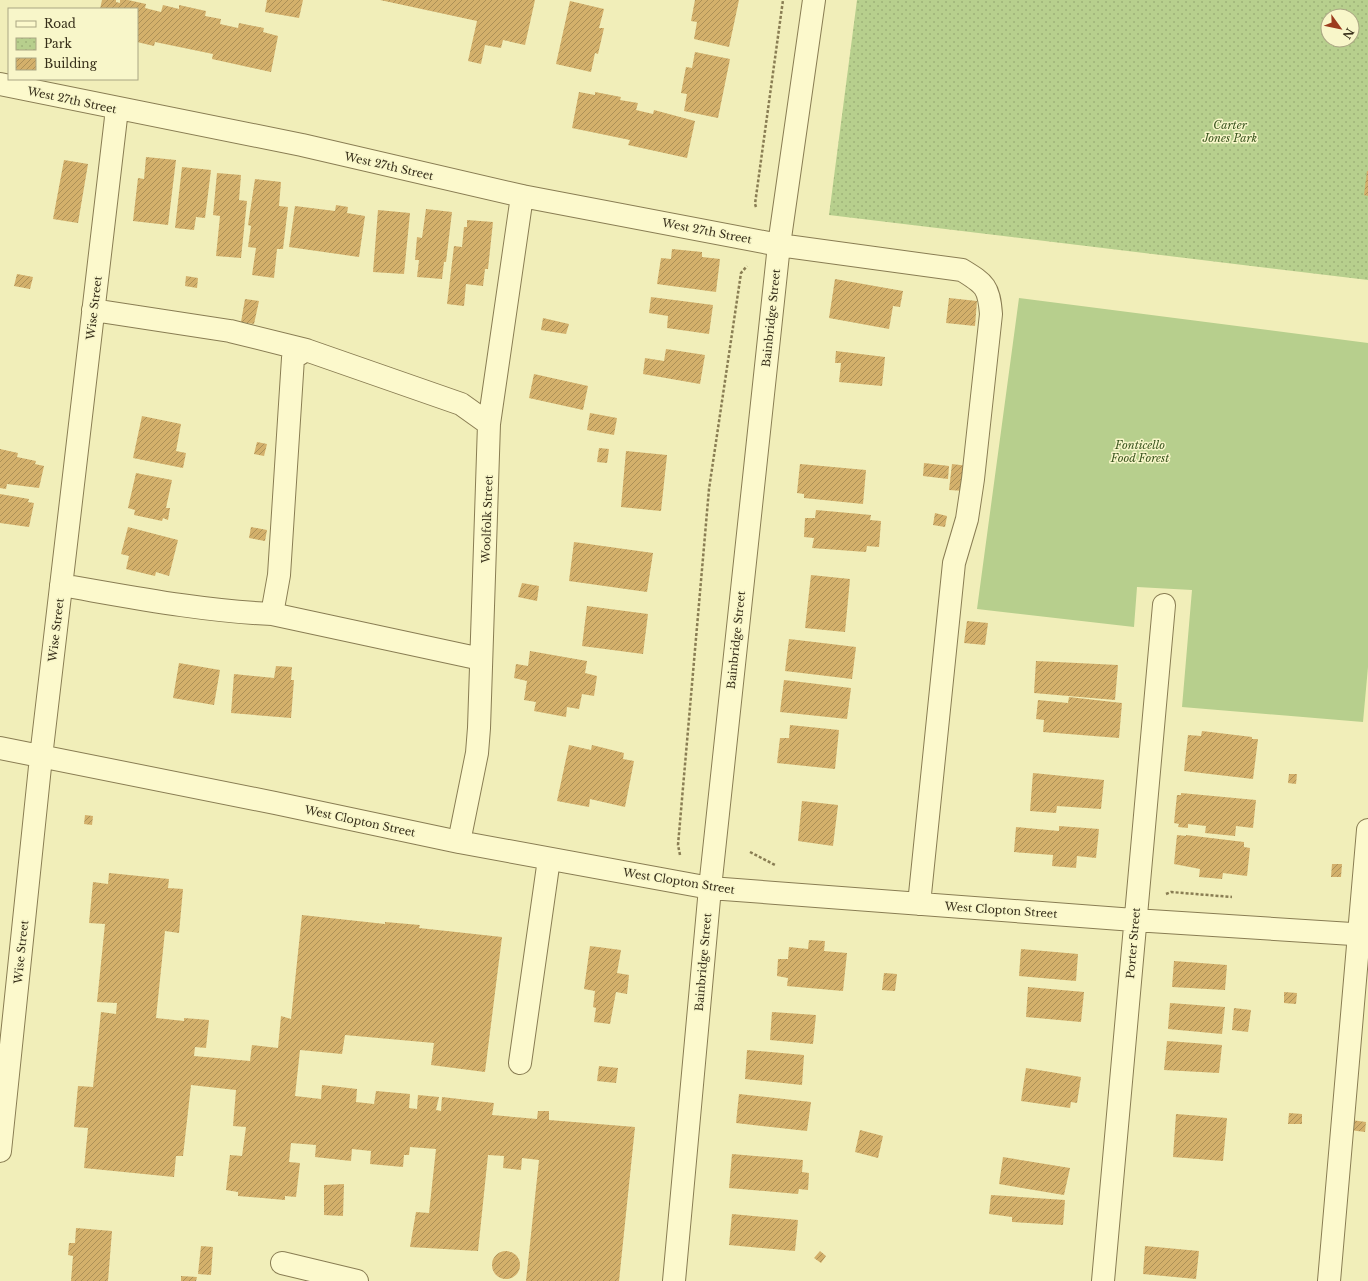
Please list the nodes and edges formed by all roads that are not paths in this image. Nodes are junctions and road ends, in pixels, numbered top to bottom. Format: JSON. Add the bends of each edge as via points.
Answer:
{"nodes":[{"id":1,"x":814,"y":0,"type":"edge"},
{"id":2,"x":0,"y":84,"type":"edge"},
{"id":3,"x":117,"y":109,"type":"junction"},
{"id":4,"x":522,"y":196,"type":"junction"},
{"id":5,"x":779,"y":245,"type":"junction"},
{"id":6,"x":93,"y":310,"type":"junction"},
{"id":7,"x":306,"y":350,"type":"junction"},
{"id":8,"x":489,"y":424,"type":"junction"},
{"id":9,"x":61,"y":585,"type":"junction"},
{"id":10,"x":1164,"y":606,"type":"dead end"},
{"id":11,"x":272,"y":614,"type":"junction"},
{"id":12,"x":481,"y":659,"type":"junction"},
{"id":13,"x":0,"y":748,"type":"edge"},
{"id":14,"x":41,"y":757,"type":"junction"},
{"id":15,"x":1368,"y":830,"type":"edge"},
{"id":16,"x":459,"y":842,"type":"junction"},
{"id":17,"x":549,"y":859,"type":"junction"},
{"id":18,"x":710,"y":888,"type":"junction"},
{"id":19,"x":919,"y":904,"type":"junction"},
{"id":20,"x":1134,"y":920,"type":"junction"},
{"id":21,"x":1364,"y":935,"type":"edge"},
{"id":22,"x":520,"y":1063,"type":"dead end"},
{"id":23,"x":0,"y":1151,"type":"edge"},
{"id":24,"x":282,"y":1263,"type":"dead end"},
{"id":25,"x":357,"y":1281,"type":"edge"},
{"id":26,"x":674,"y":1281,"type":"edge"},
{"id":27,"x":1102,"y":1281,"type":"edge"},
{"id":28,"x":1329,"y":1281,"type":"edge"}],
"edges":[{"from":1,"to":5,"type":"street","name":"Bainbridge Street"},
{"from":2,"to":3,"type":"street","name":"West 27th Street"},
{"from":3,"to":4,"type":"street","name":"West 27th Street","via":[[302,145]]},
{"from":3,"to":6,"type":"street","name":"Wise Street"},
{"from":4,"to":5,"type":"street","name":"West 27th Street"},
{"from":4,"to":8,"type":"street","name":"Woolfolk Street"},
{"from":5,"to":18,"type":"street","name":"Bainbridge Street"},
{"from":5,"to":19,"type":"street","name":"West 27th Street","via":[[962,270],[978,280],[989,293],[991,314],[974,479],[967,519],[954,563]]},
{"from":6,"to":7,"type":"street","via":[[230,331]]},
{"from":6,"to":9,"type":"street","name":"Wise Street"},
{"from":7,"to":8,"type":"street","via":[[461,404]]},
{"from":7,"to":11,"type":"street","via":[[293,358],[279,575]]},
{"from":8,"to":12,"type":"street","name":"Woolfolk Street"},
{"from":9,"to":11,"type":"street","via":[[180,606]]},
{"from":9,"to":14,"type":"street","name":"Wise Street"},
{"from":10,"to":20,"type":"street","name":"Porter Street"},
{"from":11,"to":12,"type":"street"},
{"from":12,"to":16,"type":"street","name":"Woolfolk Street","via":[[477,747]]},
{"from":13,"to":14,"type":"street","name":"West Clopton Street"},
{"from":14,"to":16,"type":"street","name":"West Clopton Street"},
{"from":14,"to":23,"type":"street","name":"Wise Street"},
{"from":15,"to":21,"type":"street"},
{"from":16,"to":17,"type":"street","name":"West Clopton Street"},
{"from":17,"to":18,"type":"street","name":"West Clopton Street"},
{"from":17,"to":22,"type":"street"},
{"from":18,"to":19,"type":"street","name":"West Clopton Street"},
{"from":18,"to":26,"type":"street","name":"Bainbridge Street"},
{"from":19,"to":20,"type":"street","name":"West Clopton Street"},
{"from":20,"to":21,"type":"street","name":"West Clopton Street"},
{"from":20,"to":27,"type":"street","name":"Porter Street"},
{"from":21,"to":28,"type":"street"},
{"from":24,"to":25,"type":"street"}]}
